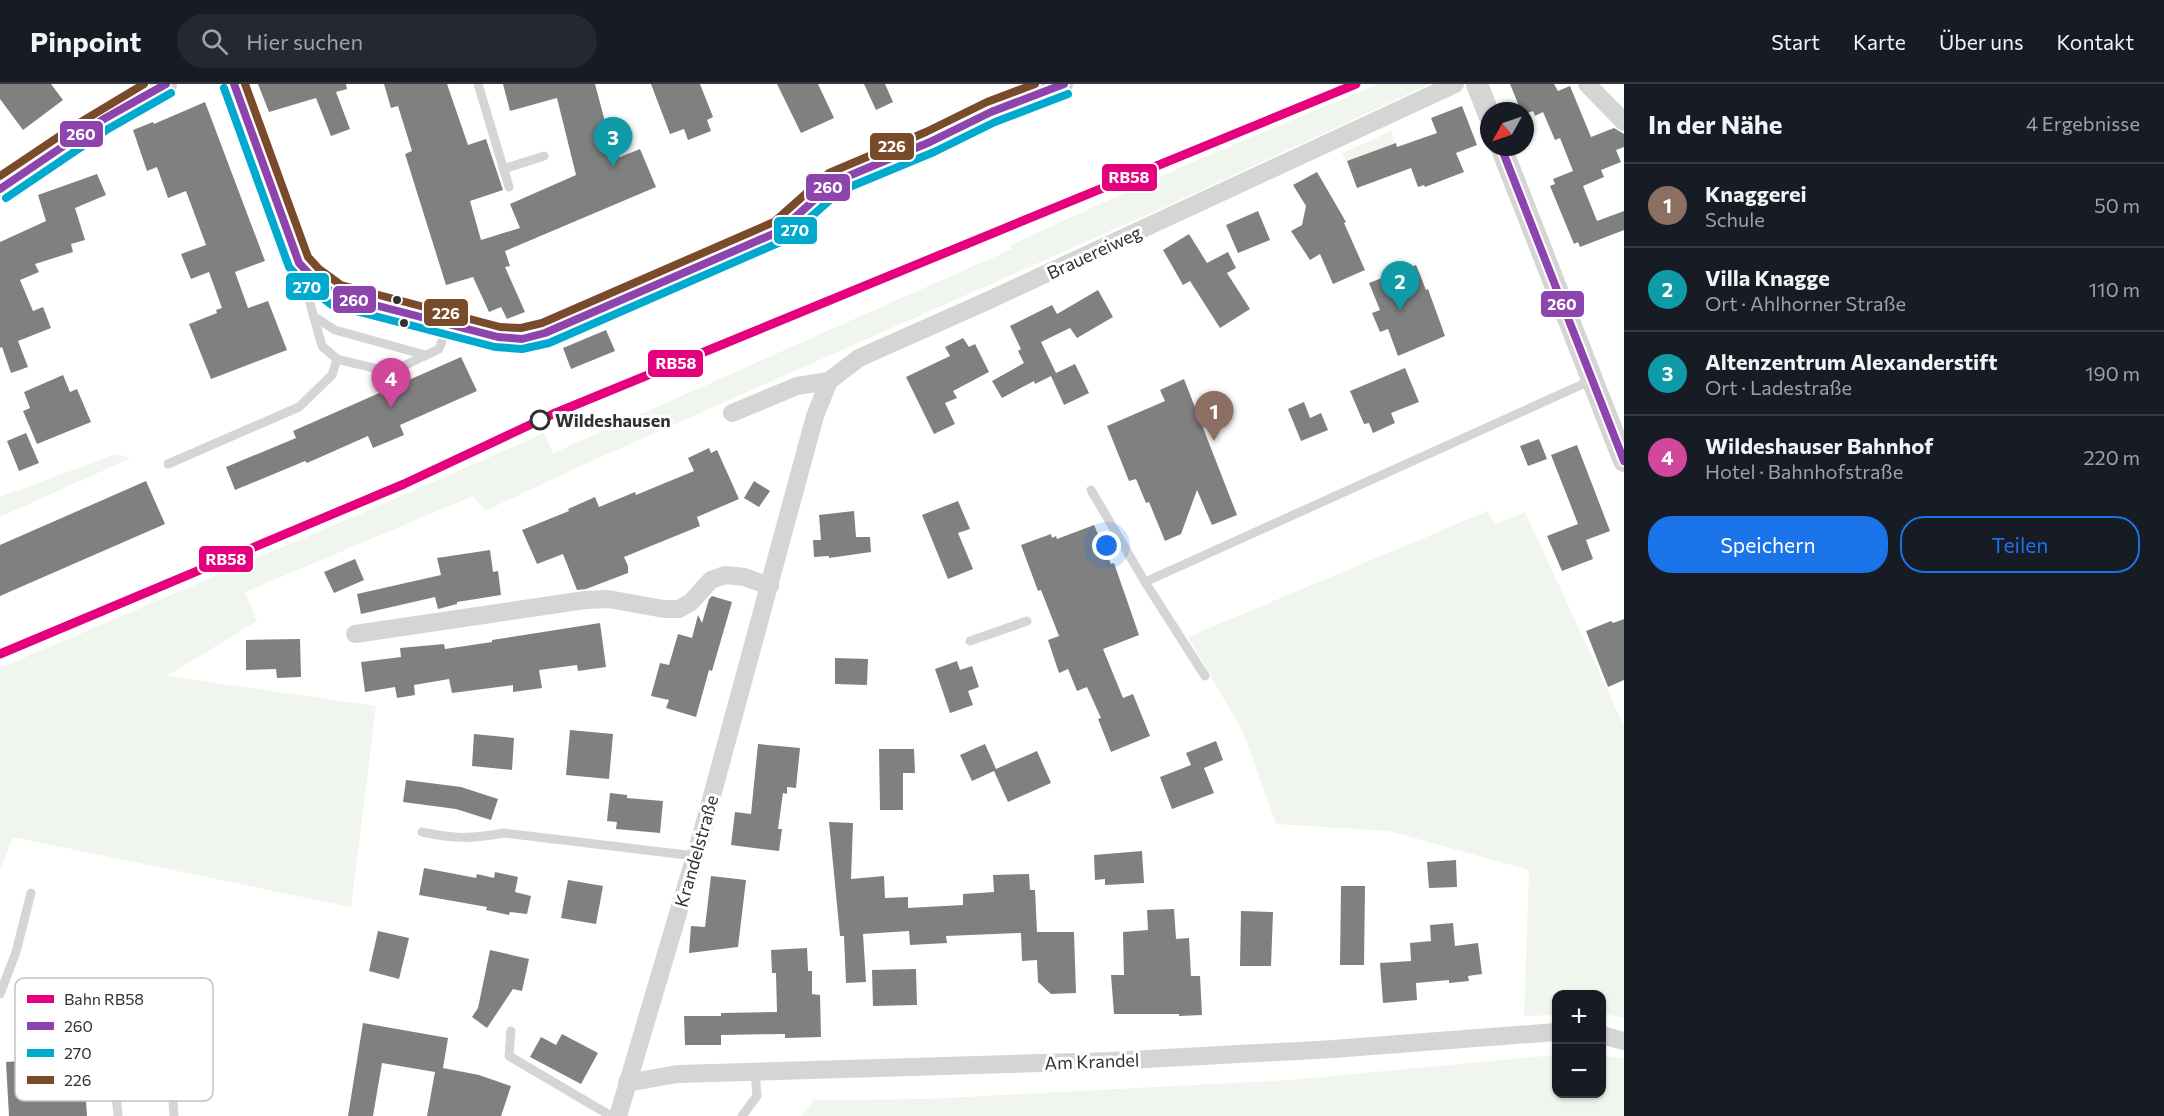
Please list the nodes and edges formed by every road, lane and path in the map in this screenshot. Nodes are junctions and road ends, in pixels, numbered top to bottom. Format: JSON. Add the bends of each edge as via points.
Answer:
{"nodes":[{"id":1,"x":166,"y":84,"type":"edge"},
{"id":2,"x":234,"y":84,"type":"edge"},
{"id":3,"x":478,"y":84,"type":"edge"},
{"id":4,"x":1064,"y":84,"type":"edge"},
{"id":5,"x":1455,"y":84,"type":"edge"},
{"id":6,"x":1477,"y":84,"type":"edge"},
{"id":7,"x":1587,"y":84,"type":"edge"},
{"id":8,"x":1484,"y":102,"type":"edge"},
{"id":9,"x":1624,"y":122,"type":"edge"},
{"id":10,"x":544,"y":156,"type":"dead end"},
{"id":11,"x":1505,"y":156,"type":"edge"},
{"id":12,"x":503,"y":169,"type":"junction"},
{"id":13,"x":509,"y":187,"type":"dead end"},
{"id":14,"x":0,"y":189,"type":"edge"},
{"id":15,"x":299,"y":263,"type":"junction"},
{"id":16,"x":313,"y":316,"type":"junction"},
{"id":17,"x":448,"y":325,"type":"junction"},
{"id":18,"x":425,"y":355,"type":"junction"},
{"id":19,"x":337,"y":358,"type":"junction"},
{"id":20,"x":1592,"y":380,"type":"junction"},
{"id":21,"x":829,"y":381,"type":"junction"},
{"id":22,"x":732,"y":413,"type":"dead end"},
{"id":23,"x":1624,"y":461,"type":"edge"},
{"id":24,"x":168,"y":464,"type":"dead end"},
{"id":25,"x":1091,"y":490,"type":"dead end"},
{"id":26,"x":1145,"y":582,"type":"junction"},
{"id":27,"x":770,"y":586,"type":"junction"},
{"id":28,"x":1027,"y":621,"type":"dead end"},
{"id":29,"x":355,"y":634,"type":"dead end"},
{"id":30,"x":970,"y":641,"type":"dead end"},
{"id":31,"x":1205,"y":676,"type":"dead end"},
{"id":32,"x":422,"y":832,"type":"dead end"},
{"id":33,"x":695,"y":856,"type":"junction"},
{"id":34,"x":31,"y":893,"type":"dead end"},
{"id":35,"x":0,"y":994,"type":"edge"},
{"id":36,"x":511,"y":1031,"type":"dead end"},
{"id":37,"x":1552,"y":1032,"type":"edge"},
{"id":38,"x":1606,"y":1036,"type":"edge"},
{"id":39,"x":1624,"y":1041,"type":"edge"},
{"id":40,"x":755,"y":1072,"type":"junction"},
{"id":41,"x":627,"y":1083,"type":"junction"},
{"id":42,"x":117,"y":1101,"type":"edge"},
{"id":43,"x":173,"y":1101,"type":"edge"},
{"id":44,"x":118,"y":1116,"type":"edge"},
{"id":45,"x":174,"y":1116,"type":"edge"},
{"id":46,"x":611,"y":1116,"type":"edge"},
{"id":47,"x":618,"y":1116,"type":"edge"},
{"id":48,"x":742,"y":1116,"type":"edge"}],
"edges":[{"from":1,"to":14,"type":"street","via":[[79,134]]},
{"from":2,"to":15,"type":"street"},
{"from":3,"to":12,"type":"lane"},
{"from":4,"to":17,"type":"street","via":[[991,111],[930,142],[834,182],[780,231],[546,333],[522,339]]},
{"from":5,"to":21,"type":"street","name":"Brauereiweg","via":[[859,358]]},
{"from":6,"to":8,"type":"street"},
{"from":7,"to":9,"type":"street"},
{"from":10,"to":12,"type":"lane"},
{"from":11,"to":20,"type":"street"},
{"from":12,"to":13,"type":"lane"},
{"from":15,"to":16,"type":"lane"},
{"from":15,"to":17,"type":"street","via":[[336,295]]},
{"from":16,"to":18,"type":"lane","via":[[334,330]]},
{"from":16,"to":19,"type":"lane","via":[[322,345]]},
{"from":17,"to":18,"type":"lane","via":[[439,349]]},
{"from":18,"to":19,"type":"lane","via":[[391,372]]},
{"from":19,"to":24,"type":"lane","via":[[332,375],[299,407]]},
{"from":20,"to":23,"type":"street"},
{"from":20,"to":26,"type":"lane"},
{"from":21,"to":22,"type":"street","name":"Brauereiweg","via":[[797,386]]},
{"from":21,"to":27,"type":"street","name":"Krandelstraße","via":[[815,416]]},
{"from":25,"to":26,"type":"lane"},
{"from":26,"to":31,"type":"lane"},
{"from":27,"to":29,"type":"street","via":[[725,575],[711,580],[679,609],[608,599],[585,600]]},
{"from":27,"to":33,"type":"street","name":"Krandelstraße"},
{"from":28,"to":30,"type":"lane"},
{"from":32,"to":33,"type":"lane","via":[[453,839],[504,833]]},
{"from":33,"to":41,"type":"street","name":"Krandelstraße"},
{"from":34,"to":35,"type":"lane"},
{"from":36,"to":46,"type":"lane","via":[[509,1056]]},
{"from":37,"to":40,"type":"street","name":"Am Krandel","via":[[1110,1061]]},
{"from":38,"to":39,"type":"street"},
{"from":40,"to":41,"type":"street","name":"Am Krandel","via":[[677,1074]]},
{"from":40,"to":48,"type":"lane","via":[[757,1096]]},
{"from":41,"to":47,"type":"street","name":"Krandelstraße"},
{"from":42,"to":44,"type":"lane"},
{"from":43,"to":45,"type":"lane"}]}
